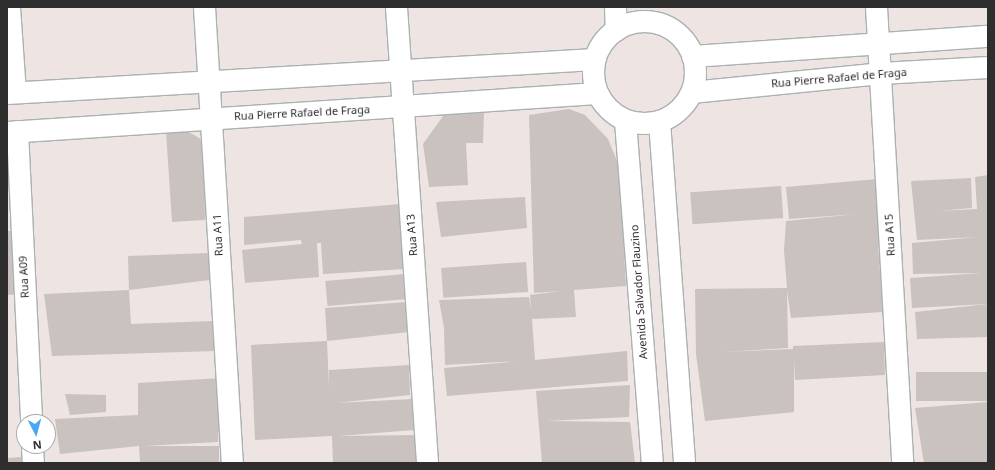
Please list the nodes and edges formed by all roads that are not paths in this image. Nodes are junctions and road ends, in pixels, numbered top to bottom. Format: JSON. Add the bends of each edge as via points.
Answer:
{"nodes":[{"id":1,"x":9,"y":7,"type":"edge"},
{"id":2,"x":204,"y":7,"type":"edge"},
{"id":3,"x":396,"y":7,"type":"edge"},
{"id":4,"x":615,"y":7,"type":"edge"},
{"id":5,"x":876,"y":7,"type":"edge"},
{"id":6,"x":656,"y":15,"type":"edge"},
{"id":7,"x":616,"y":30,"type":"junction"},
{"id":8,"x":988,"y":36,"type":"edge"},
{"id":9,"x":878,"y":42,"type":"junction"},
{"id":10,"x":692,"y":56,"type":"junction"},
{"id":11,"x":594,"y":59,"type":"junction"},
{"id":12,"x":988,"y":68,"type":"edge"},
{"id":13,"x":400,"y":69,"type":"junction"},
{"id":14,"x":880,"y":73,"type":"junction"},
{"id":15,"x":209,"y":79,"type":"junction"},
{"id":16,"x":11,"y":92,"type":"edge"},
{"id":17,"x":691,"y":92,"type":"junction"},
{"id":18,"x":597,"y":93,"type":"junction"},
{"id":19,"x":403,"y":107,"type":"junction"},
{"id":20,"x":212,"y":118,"type":"junction"},
{"id":21,"x":625,"y":121,"type":"junction"},
{"id":22,"x":659,"y":121,"type":"junction"},
{"id":23,"x":12,"y":132,"type":"edge"},
{"id":24,"x":30,"y":414,"type":"edge"},
{"id":25,"x":232,"y":463,"type":"edge"},
{"id":26,"x":427,"y":463,"type":"edge"},
{"id":27,"x":652,"y":463,"type":"edge"},
{"id":28,"x":684,"y":463,"type":"edge"},
{"id":29,"x":902,"y":463,"type":"edge"}],
"edges":[{"from":1,"to":16,"type":"street"},
{"from":2,"to":15,"type":"street","name":"Rua A11"},
{"from":3,"to":13,"type":"street","name":"Rua A13"},
{"from":4,"to":7,"type":"street"},
{"from":5,"to":9,"type":"street","name":"Rua A15"},
{"from":6,"to":7,"type":"street"},
{"from":6,"to":10,"type":"street","via":[[678,35]]},
{"from":7,"to":11,"type":"street","via":[[606,37]]},
{"from":8,"to":9,"type":"street"},
{"from":9,"to":10,"type":"street"},
{"from":9,"to":14,"type":"street","name":"Rua A15"},
{"from":10,"to":17,"type":"street","via":[[694,80]]},
{"from":11,"to":13,"type":"street"},
{"from":11,"to":18,"type":"street","via":[[593,76]]},
{"from":12,"to":14,"type":"street","name":"Rua Pierre Rafael de Fraga"},
{"from":13,"to":15,"type":"street"},
{"from":13,"to":19,"type":"street","name":"Rua A13"},
{"from":14,"to":17,"type":"street","name":"Rua Pierre Rafael de Fraga"},
{"from":14,"to":29,"type":"street","name":"Rua A15"},
{"from":15,"to":16,"type":"street"},
{"from":15,"to":20,"type":"street","name":"Rua A11"},
{"from":17,"to":22,"type":"street","via":[[678,109]]},
{"from":18,"to":19,"type":"street","name":"Rua Pierre Rafael de Fraga"},
{"from":18,"to":21,"type":"street","via":[[608,109]]},
{"from":19,"to":20,"type":"street","name":"Rua Pierre Rafael de Fraga"},
{"from":19,"to":26,"type":"street","name":"Rua A13"},
{"from":20,"to":23,"type":"street","name":"Rua Pierre Rafael de Fraga"},
{"from":20,"to":25,"type":"street","name":"Rua A11"},
{"from":21,"to":22,"type":"street"},
{"from":21,"to":27,"type":"street","name":"Avenida Salvador Flauzino"},
{"from":22,"to":28,"type":"street"},
{"from":23,"to":24,"type":"street","name":"Rua A09"}]}
